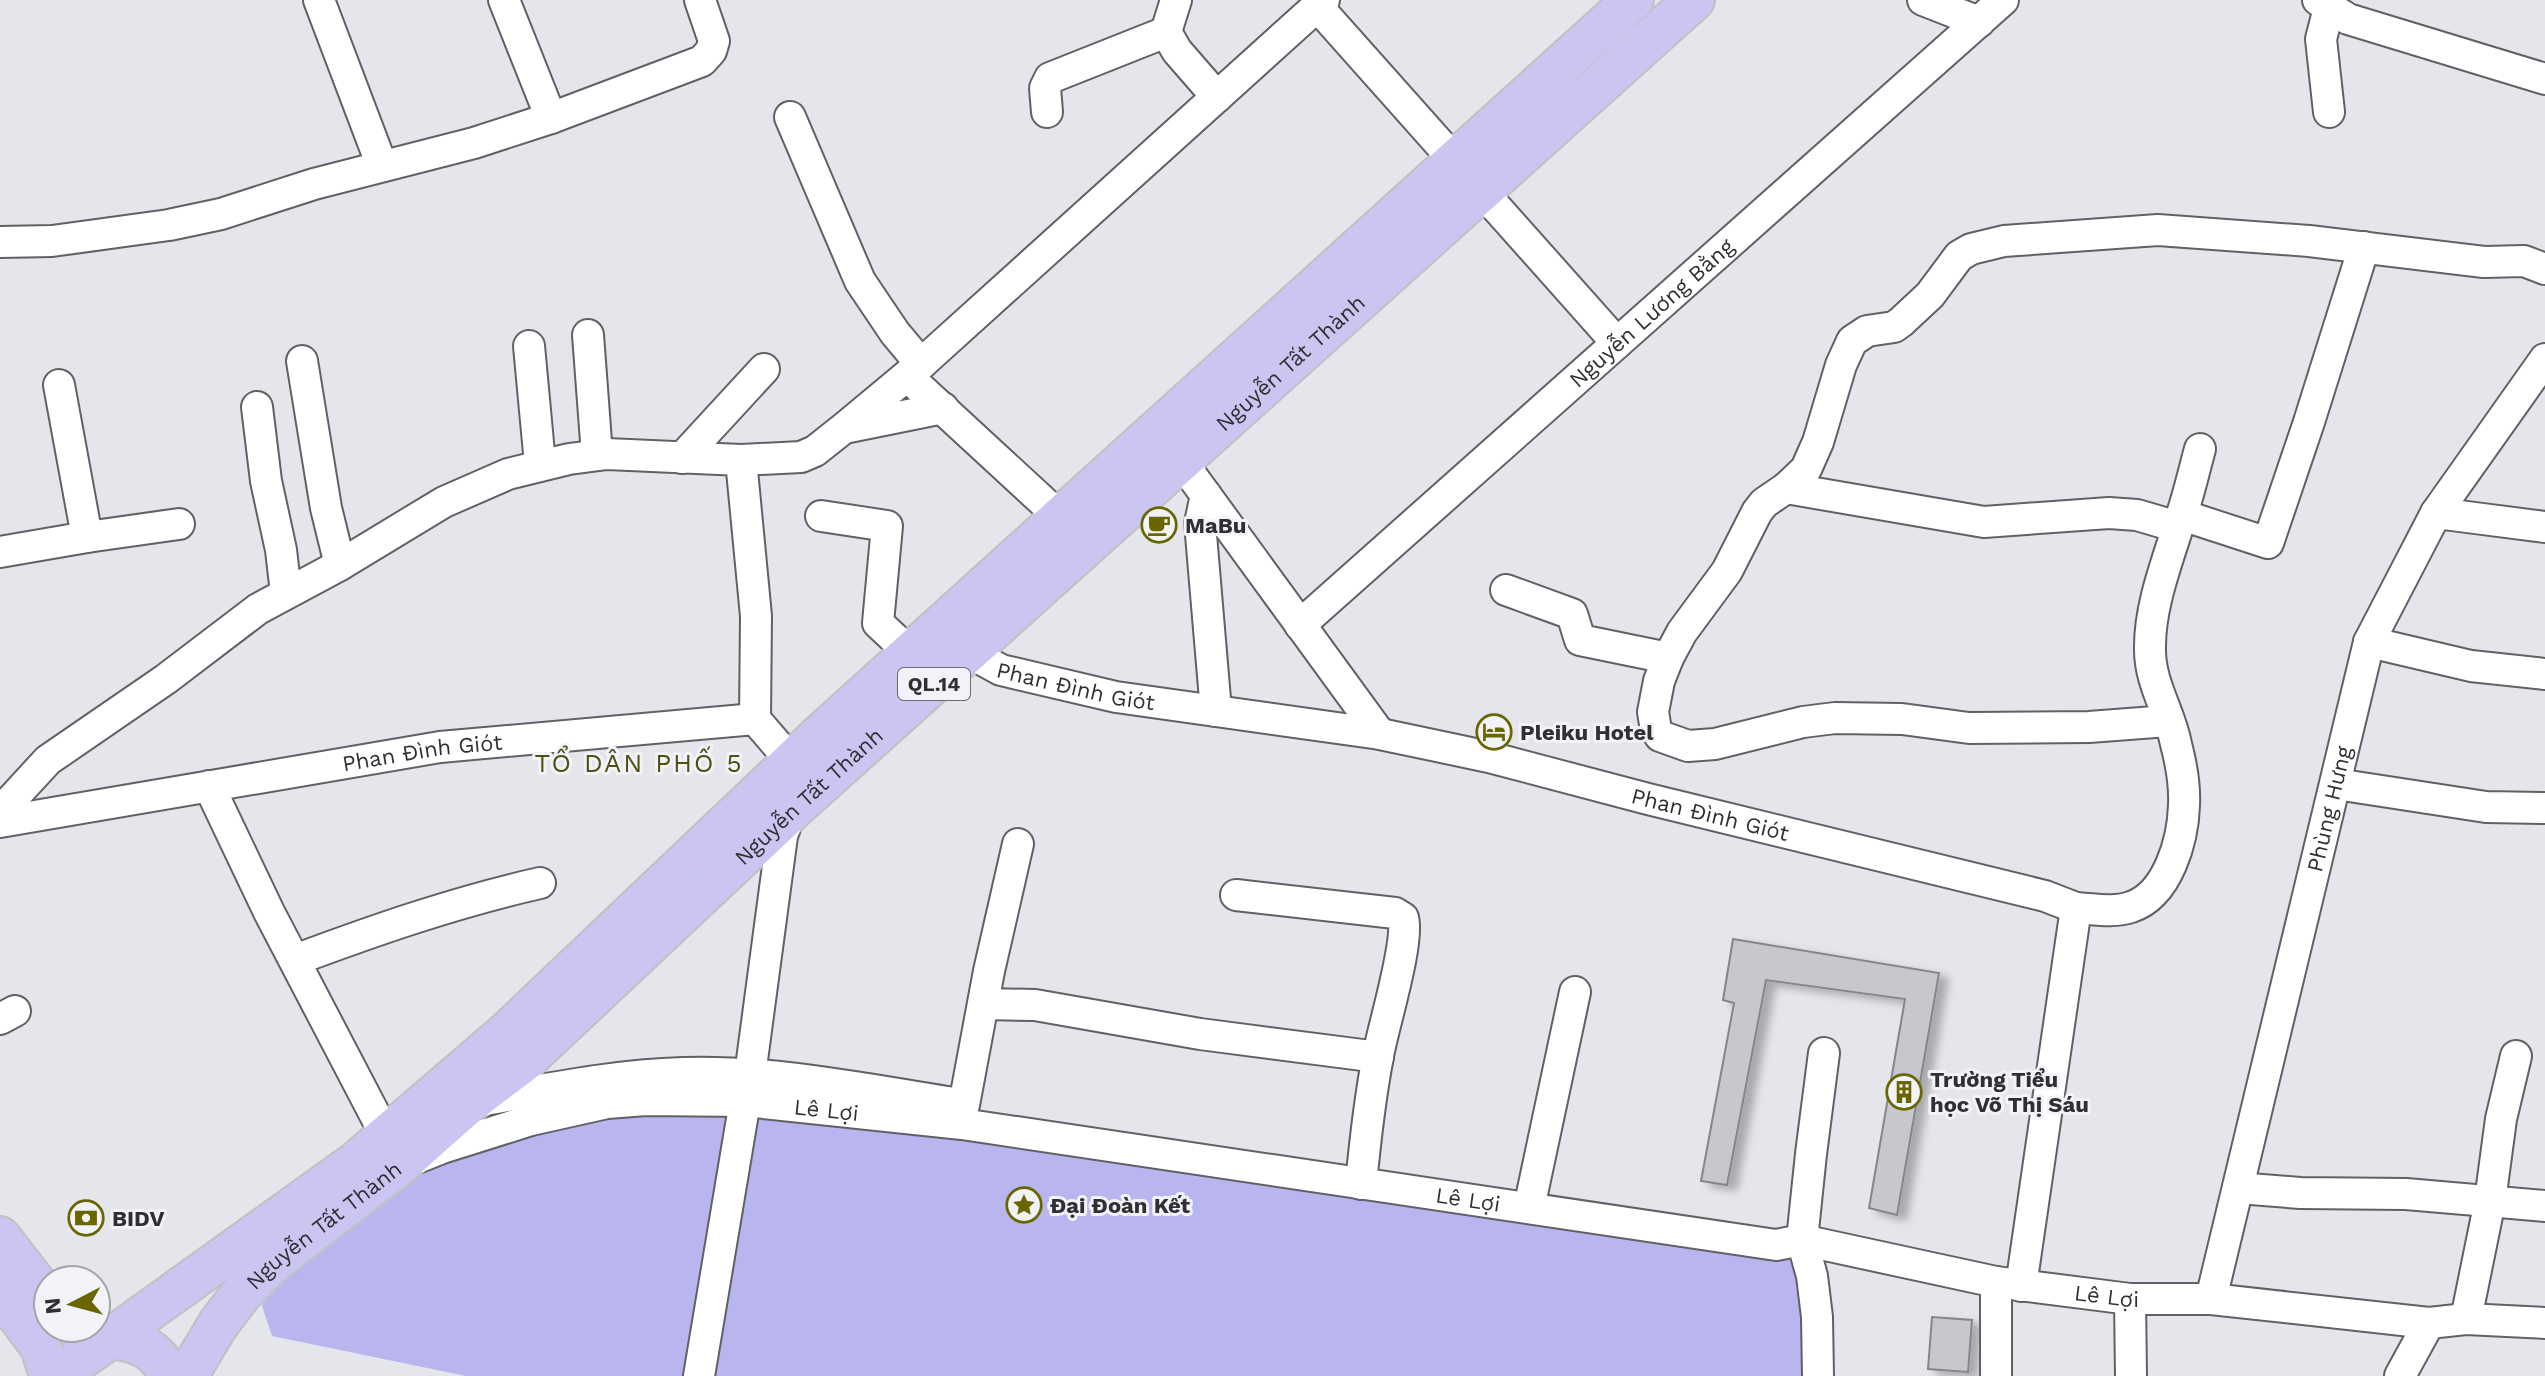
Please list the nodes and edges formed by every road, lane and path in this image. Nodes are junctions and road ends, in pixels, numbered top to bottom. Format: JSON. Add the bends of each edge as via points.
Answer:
{"nodes":[{"id":1,"x":319,"y":0,"type":"edge"},
{"id":2,"x":504,"y":0,"type":"edge"},
{"id":3,"x":700,"y":0,"type":"edge"},
{"id":4,"x":1176,"y":0,"type":"edge"},
{"id":5,"x":1633,"y":0,"type":"edge"},
{"id":6,"x":1694,"y":0,"type":"edge"},
{"id":7,"x":1923,"y":0,"type":"edge"},
{"id":8,"x":2003,"y":0,"type":"edge"},
{"id":9,"x":1320,"y":3,"type":"edge"},
{"id":10,"x":2324,"y":4,"type":"edge"},
{"id":11,"x":1979,"y":22,"type":"junction"},
{"id":12,"x":1166,"y":32,"type":"junction"},
{"id":13,"x":2545,"y":79,"type":"edge"},
{"id":14,"x":1217,"y":97,"type":"junction"},
{"id":15,"x":1047,"y":112,"type":"dead end"},
{"id":16,"x":2329,"y":112,"type":"dead end"},
{"id":17,"x":790,"y":117,"type":"dead end"},
{"id":18,"x":551,"y":118,"type":"junction"},
{"id":19,"x":1454,"y":161,"type":"junction"},
{"id":20,"x":382,"y":166,"type":"junction"},
{"id":21,"x":1482,"y":192,"type":"junction"},
{"id":22,"x":0,"y":242,"type":"edge"},
{"id":23,"x":2364,"y":247,"type":"junction"},
{"id":24,"x":2545,"y":269,"type":"edge"},
{"id":25,"x":588,"y":335,"type":"dead end"},
{"id":26,"x":1617,"y":343,"type":"junction"},
{"id":27,"x":529,"y":346,"type":"dead end"},
{"id":28,"x":2545,"y":359,"type":"edge"},
{"id":29,"x":302,"y":361,"type":"dead end"},
{"id":30,"x":764,"y":369,"type":"dead end"},
{"id":31,"x":914,"y":370,"type":"junction"},
{"id":32,"x":59,"y":385,"type":"dead end"},
{"id":33,"x":257,"y":407,"type":"dead end"},
{"id":34,"x":943,"y":408,"type":"junction"},
{"id":35,"x":844,"y":428,"type":"junction"},
{"id":36,"x":2200,"y":449,"type":"dead end"},
{"id":37,"x":597,"y":455,"type":"junction"},
{"id":38,"x":682,"y":458,"type":"junction"},
{"id":39,"x":741,"y":460,"type":"junction"},
{"id":40,"x":1181,"y":461,"type":"junction"},
{"id":41,"x":540,"y":464,"type":"junction"},
{"id":42,"x":1786,"y":488,"type":"junction"},
{"id":43,"x":1206,"y":495,"type":"junction"},
{"id":44,"x":2436,"y":513,"type":"junction"},
{"id":45,"x":821,"y":516,"type":"dead end"},
{"id":46,"x":1061,"y":518,"type":"junction"},
{"id":47,"x":2180,"y":521,"type":"junction"},
{"id":48,"x":179,"y":524,"type":"dead end"},
{"id":49,"x":2545,"y":527,"type":"edge"},
{"id":50,"x":87,"y":537,"type":"junction"},
{"id":51,"x":0,"y":552,"type":"edge"},
{"id":52,"x":340,"y":565,"type":"junction"},
{"id":53,"x":1506,"y":590,"type":"dead end"},
{"id":54,"x":286,"y":593,"type":"junction"},
{"id":55,"x":1300,"y":625,"type":"junction"},
{"id":56,"x":2369,"y":642,"type":"junction"},
{"id":57,"x":910,"y":653,"type":"junction"},
{"id":58,"x":970,"y":653,"type":"junction"},
{"id":59,"x":1668,"y":658,"type":"junction"},
{"id":60,"x":2545,"y":674,"type":"edge"},
{"id":61,"x":1216,"y":711,"type":"junction"},
{"id":62,"x":755,"y":719,"type":"junction"},
{"id":63,"x":2168,"y":721,"type":"junction"},
{"id":64,"x":1380,"y":734,"type":"junction"},
{"id":65,"x":2336,"y":784,"type":"junction"},
{"id":66,"x":209,"y":786,"type":"junction"},
{"id":67,"x":800,"y":788,"type":"junction"},
{"id":68,"x":2545,"y":808,"type":"edge"},
{"id":69,"x":0,"y":812,"type":"edge"},
{"id":70,"x":0,"y":822,"type":"edge"},
{"id":71,"x":1018,"y":844,"type":"dead end"},
{"id":72,"x":540,"y":883,"type":"dead end"},
{"id":73,"x":1236,"y":895,"type":"dead end"},
{"id":74,"x":2076,"y":908,"type":"junction"},
{"id":75,"x":295,"y":960,"type":"junction"},
{"id":76,"x":1575,"y":992,"type":"dead end"},
{"id":77,"x":984,"y":1004,"type":"junction"},
{"id":78,"x":1824,"y":1053,"type":"dead end"},
{"id":79,"x":2516,"y":1056,"type":"dead end"},
{"id":80,"x":1378,"y":1057,"type":"junction"},
{"id":81,"x":747,"y":1088,"type":"junction"},
{"id":82,"x":469,"y":1103,"type":"junction"},
{"id":83,"x":964,"y":1105,"type":"junction"},
{"id":84,"x":398,"y":1139,"type":"junction"},
{"id":85,"x":1362,"y":1176,"type":"junction"},
{"id":86,"x":2238,"y":1188,"type":"junction"},
{"id":87,"x":1532,"y":1194,"type":"junction"},
{"id":88,"x":2490,"y":1201,"type":"junction"},
{"id":89,"x":2545,"y":1206,"type":"edge"},
{"id":90,"x":0,"y":1237,"type":"edge"},
{"id":91,"x":1802,"y":1240,"type":"junction"},
{"id":92,"x":32,"y":1278,"type":"edge"},
{"id":93,"x":2008,"y":1284,"type":"junction"},
{"id":94,"x":0,"y":1292,"type":"edge"},
{"id":95,"x":2130,"y":1299,"type":"junction"},
{"id":96,"x":2211,"y":1299,"type":"junction"},
{"id":97,"x":2466,"y":1319,"type":"junction"},
{"id":98,"x":112,"y":1321,"type":"edge"},
{"id":99,"x":2429,"y":1323,"type":"junction"},
{"id":100,"x":2545,"y":1323,"type":"edge"},
{"id":101,"x":112,"y":1337,"type":"edge"},
{"id":102,"x":84,"y":1344,"type":"edge"},
{"id":103,"x":50,"y":1376,"type":"edge"},
{"id":104,"x":56,"y":1376,"type":"edge"},
{"id":105,"x":169,"y":1376,"type":"edge"},
{"id":106,"x":187,"y":1376,"type":"edge"},
{"id":107,"x":699,"y":1376,"type":"edge"},
{"id":108,"x":1818,"y":1376,"type":"edge"},
{"id":109,"x":1996,"y":1376,"type":"edge"},
{"id":110,"x":2131,"y":1376,"type":"edge"},
{"id":111,"x":2400,"y":1376,"type":"edge"}],
"edges":[{"from":1,"to":20,"type":"street"},
{"from":2,"to":18,"type":"street"},
{"from":3,"to":18,"type":"street","via":[[714,41],[702,61]]},
{"from":4,"to":12,"type":"street"},
{"from":5,"to":19,"type":"main road","name":"Nguyễn Tất Thành","number":"QL.14"},
{"from":6,"to":21,"type":"main road","name":"Nguyễn Tất Thành","number":"QL.14"},
{"from":7,"to":11,"type":"street"},
{"from":8,"to":11,"type":"street","name":"Nguyễn Lương Bằng"},
{"from":9,"to":14,"type":"street"},
{"from":9,"to":19,"type":"street"},
{"from":10,"to":13,"type":"street","via":[[2348,19]]},
{"from":10,"to":16,"type":"street","via":[[2321,39]]},
{"from":11,"to":26,"type":"street","name":"Nguyễn Lương Bằng"},
{"from":12,"to":14,"type":"street"},
{"from":12,"to":15,"type":"street","via":[[1050,78],[1045,88]]},
{"from":14,"to":31,"type":"street"},
{"from":17,"to":31,"type":"street","via":[[860,281]]},
{"from":18,"to":20,"type":"street"},
{"from":19,"to":21,"type":"street"},
{"from":19,"to":46,"type":"main road","name":"Nguyễn Tất Thành","number":"QL.14"},
{"from":20,"to":22,"type":"street","via":[[182,222],[52,241]]},
{"from":21,"to":26,"type":"street"},
{"from":21,"to":40,"type":"main road","name":"Nguyễn Tất Thành","number":"QL.14"},
{"from":23,"to":24,"type":"street","via":[[2484,262],[2524,261]]},
{"from":23,"to":42,"type":"street","via":[[2158,230],[2004,241],[1971,249],[1901,322],[1852,341],[1812,458]]},
{"from":23,"to":47,"type":"street","via":[[2268,543]]},
{"from":25,"to":37,"type":"street"},
{"from":26,"to":55,"type":"street","name":"Nguyễn Lương Bằng"},
{"from":27,"to":41,"type":"street"},
{"from":28,"to":44,"type":"street","name":"Phùng Hưng"},
{"from":29,"to":52,"type":"street"},
{"from":30,"to":38,"type":"street"},
{"from":31,"to":34,"type":"street"},
{"from":31,"to":35,"type":"street"},
{"from":32,"to":50,"type":"street"},
{"from":33,"to":54,"type":"street"},
{"from":34,"to":35,"type":"street"},
{"from":34,"to":46,"type":"street"},
{"from":35,"to":39,"type":"street","via":[[801,457]]},
{"from":36,"to":47,"type":"street","name":"Phan Đình Giót"},
{"from":37,"to":38,"type":"street"},
{"from":37,"to":41,"type":"street"},
{"from":38,"to":39,"type":"street"},
{"from":39,"to":62,"type":"street","via":[[756,616]]},
{"from":40,"to":43,"type":"street"},
{"from":40,"to":58,"type":"main road","name":"Nguyễn Tất Thành","number":"QL.14"},
{"from":41,"to":52,"type":"street","via":[[444,502]]},
{"from":42,"to":47,"type":"street","via":[[1984,522],[2096,512]]},
{"from":42,"to":59,"type":"street","via":[[1757,512],[1727,571]]},
{"from":43,"to":55,"type":"street"},
{"from":43,"to":61,"type":"street","via":[[1200,523]]},
{"from":44,"to":49,"type":"street"},
{"from":44,"to":56,"type":"street","name":"Phùng Hưng"},
{"from":45,"to":57,"type":"street","via":[[887,526],[878,623]]},
{"from":46,"to":57,"type":"main road","name":"Nguyễn Tất Thành","number":"QL.14"},
{"from":47,"to":63,"type":"street","name":"Phan Đình Giót","via":[[2154,610],[2149,653]]},
{"from":48,"to":50,"type":"street"},
{"from":50,"to":51,"type":"street"},
{"from":52,"to":54,"type":"street"},
{"from":53,"to":59,"type":"street","via":[[1572,614],[1580,640]]},
{"from":54,"to":69,"type":"street","via":[[48,760]]},
{"from":55,"to":64,"type":"street"},
{"from":56,"to":60,"type":"street","via":[[2471,666]]},
{"from":56,"to":65,"type":"street","name":"Phùng Hưng"},
{"from":57,"to":67,"type":"main road","name":"Nguyễn Tất Thành","number":"QL.14"},
{"from":58,"to":61,"type":"street","name":"Phan Đình Giót","via":[[1001,670],[1116,697]]},
{"from":58,"to":67,"type":"main road","name":"Nguyễn Tất Thành","number":"QL.14"},
{"from":59,"to":63,"type":"street","via":[[1654,698],[1656,730],[1688,746],[1835,718],[1969,728]]},
{"from":61,"to":64,"type":"street","name":"Phan Đình Giót"},
{"from":62,"to":66,"type":"street","name":"Phan Đình Giót","via":[[440,747]]},
{"from":62,"to":67,"type":"street"},
{"from":63,"to":74,"type":"street","name":"Phan Đình Giót","via":[[2184,796],[2169,872],[2149,897],[2131,907]]},
{"from":64,"to":74,"type":"street","name":"Phan Đình Giót","via":[[2045,896]]},
{"from":65,"to":68,"type":"street","via":[[2486,807]]},
{"from":65,"to":86,"type":"street","name":"Phùng Hưng"},
{"from":66,"to":70,"type":"street","name":"Phan Đình Giót"},
{"from":66,"to":75,"type":"street"},
{"from":67,"to":81,"type":"street","via":[[782,836]]},
{"from":67,"to":82,"type":"main road","name":"Nguyễn Tất Thành","number":"QL.14","via":[[527,1059]]},
{"from":67,"to":84,"type":"main road","name":"Nguyễn Tất Thành","number":"QL.14","via":[[505,1034]]},
{"from":71,"to":77,"type":"street"},
{"from":72,"to":75,"type":"street","via":[[368,932]]},
{"from":73,"to":80,"type":"street","via":[[1403,918]]},
{"from":74,"to":93,"type":"street"},
{"from":75,"to":84,"type":"street"},
{"from":76,"to":87,"type":"street"},
{"from":77,"to":80,"type":"street","via":[[1035,1005]]},
{"from":77,"to":83,"type":"street"},
{"from":78,"to":91,"type":"street"},
{"from":79,"to":88,"type":"street"},
{"from":80,"to":85,"type":"street"},
{"from":81,"to":82,"type":"street","via":[[686,1073],[644,1075]]},
{"from":81,"to":83,"type":"street"},
{"from":81,"to":84,"type":"street","name":"Lê Lợi","via":[[607,1103],[442,1148]]},
{"from":81,"to":85,"type":"street","name":"Lê Lợi","via":[[962,1124]]},
{"from":81,"to":107,"type":"street"},
{"from":82,"to":84,"type":"main road"},
{"from":83,"to":85,"type":"street"},
{"from":84,"to":98,"type":"main road","name":"Nguyễn Tất Thành","number":"QL.14"},
{"from":84,"to":106,"type":"main road","name":"Nguyễn Tất Thành","number":"QL.14","via":[[242,1293]]},
{"from":85,"to":87,"type":"street"},
{"from":85,"to":91,"type":"street","name":"Lê Lợi","via":[[1776,1245]]},
{"from":86,"to":88,"type":"street"},
{"from":86,"to":96,"type":"street","name":"Phùng Hưng"},
{"from":87,"to":91,"type":"street","via":[[1779,1228]]},
{"from":88,"to":89,"type":"street"},
{"from":88,"to":97,"type":"street"},
{"from":90,"to":92,"type":"main road"},
{"from":91,"to":93,"type":"street","name":"Lê Lợi"},
{"from":91,"to":108,"type":"street","via":[[1817,1317]]},
{"from":93,"to":95,"type":"street","name":"Lê Lợi"},
{"from":93,"to":109,"type":"street"},
{"from":94,"to":103,"type":"main road","via":[[41,1347]]},
{"from":95,"to":96,"type":"street","name":"Lê Lợi"},
{"from":95,"to":110,"type":"street"},
{"from":96,"to":99,"type":"street","name":"Lê Lợi"},
{"from":97,"to":99,"type":"street","name":"Lê Lợi"},
{"from":97,"to":100,"type":"street","name":"Lê Lợi"},
{"from":99,"to":111,"type":"street"},
{"from":101,"to":105,"type":"main road","via":[[154,1352]]},
{"from":102,"to":104,"type":"main road","name":"Nguyễn Tất Thành"}]}
